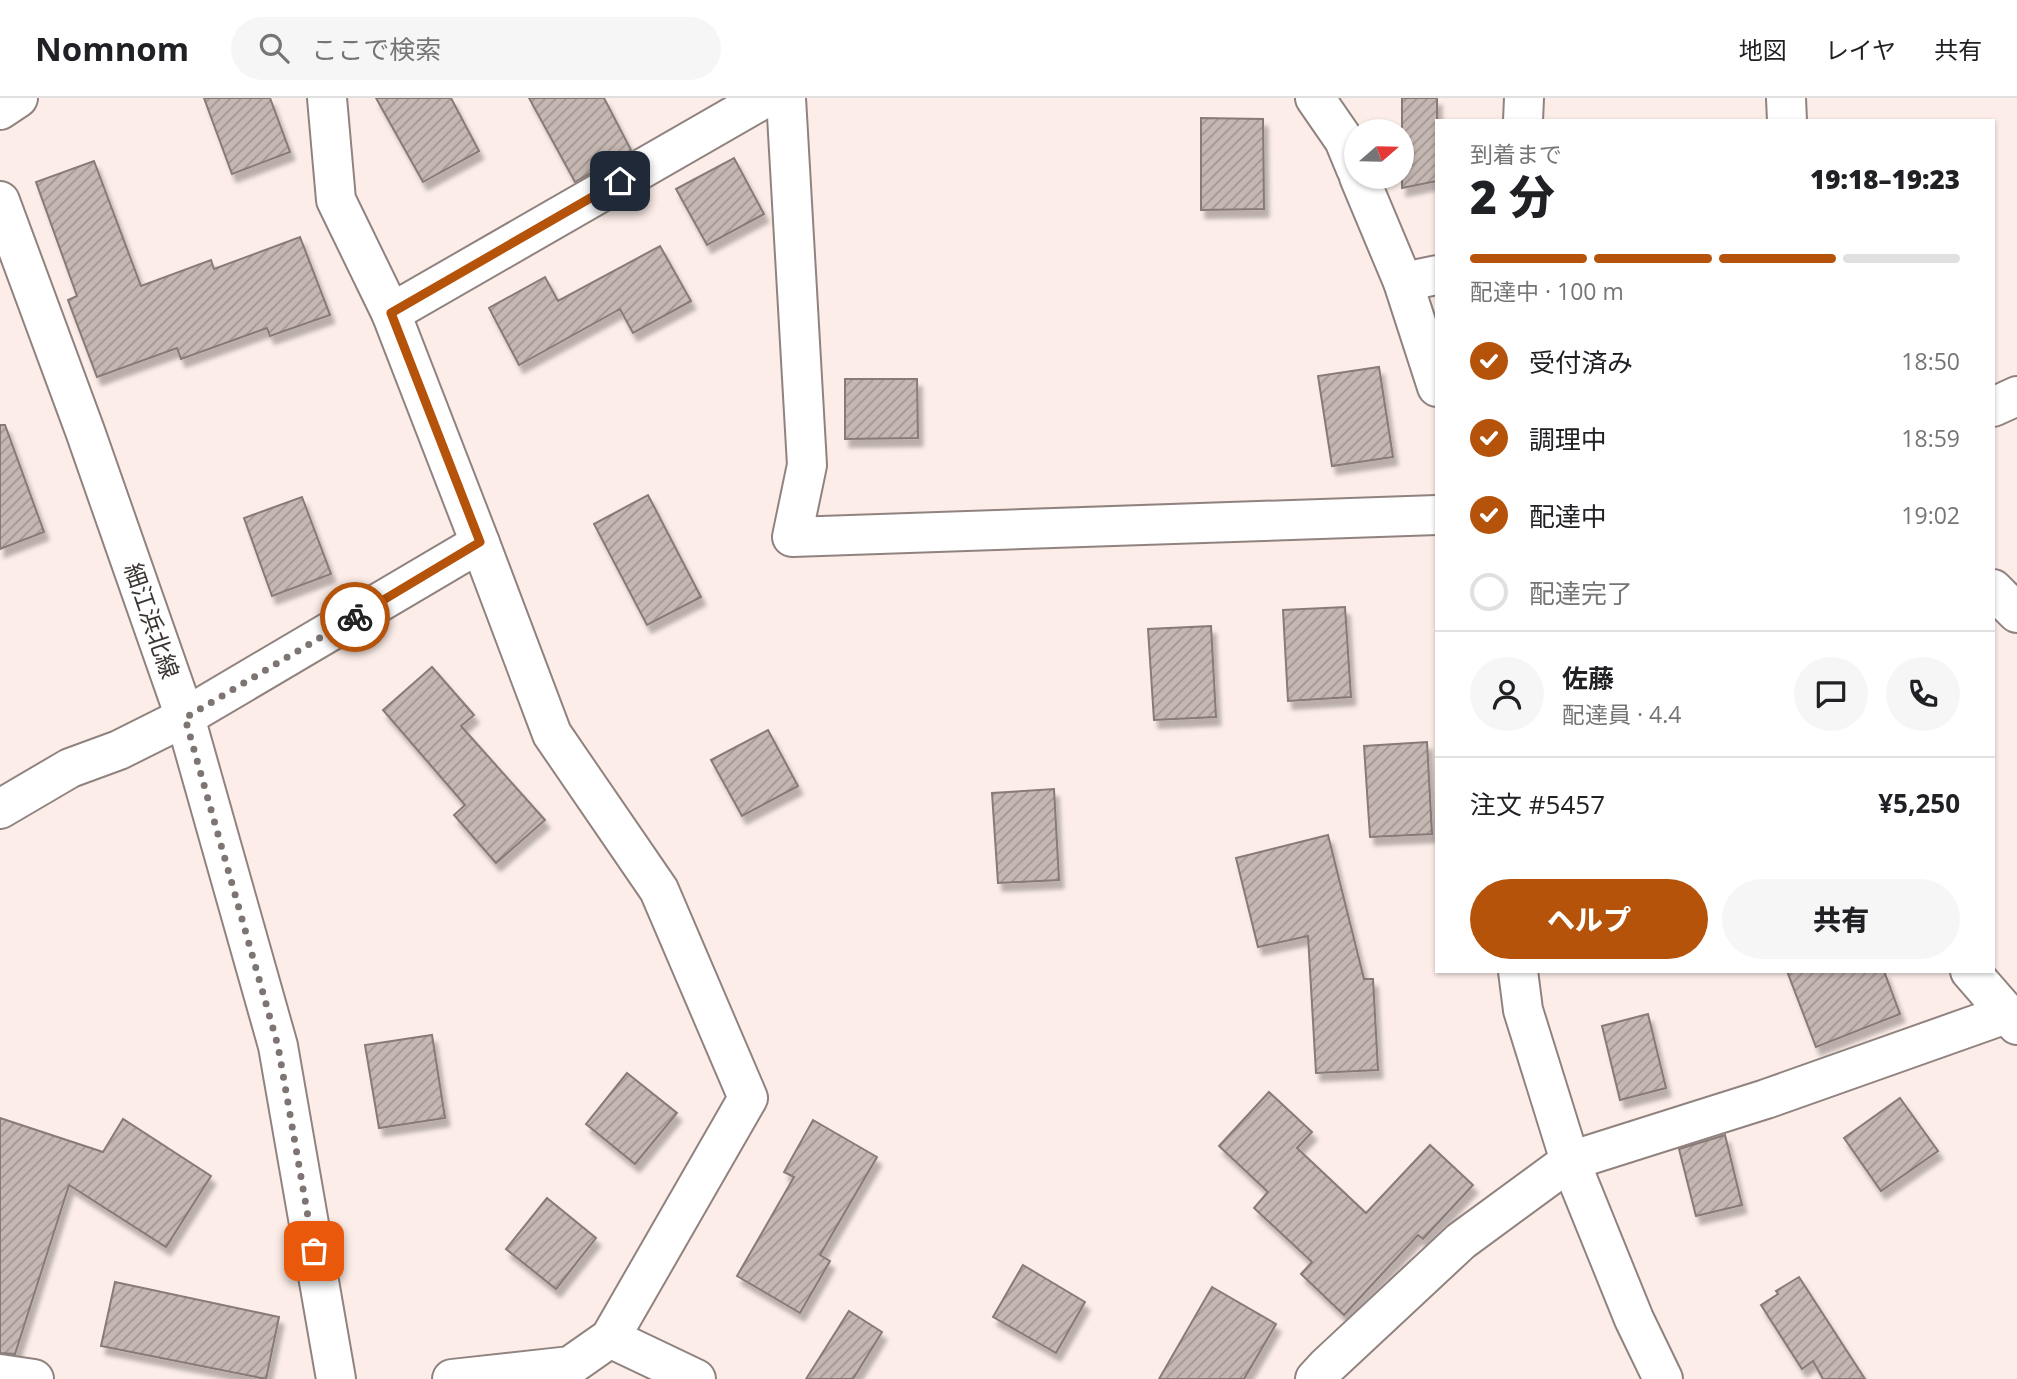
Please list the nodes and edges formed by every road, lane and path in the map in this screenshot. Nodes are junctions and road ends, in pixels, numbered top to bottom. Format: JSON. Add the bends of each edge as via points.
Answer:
{"nodes":[{"id":1,"x":18,"y":98,"type":"edge"},
{"id":2,"x":327,"y":98,"type":"edge"},
{"id":3,"x":765,"y":98,"type":"edge"},
{"id":4,"x":786,"y":98,"type":"edge"},
{"id":5,"x":1315,"y":98,"type":"edge"},
{"id":6,"x":1524,"y":98,"type":"edge"},
{"id":7,"x":1786,"y":98,"type":"edge"},
{"id":8,"x":0,"y":110,"type":"edge"},
{"id":9,"x":1523,"y":119,"type":"edge"},
{"id":10,"x":1787,"y":119,"type":"edge"},
{"id":11,"x":1344,"y":140,"type":"edge"},
{"id":12,"x":1366,"y":189,"type":"edge"},
{"id":13,"x":0,"y":201,"type":"edge"},
{"id":14,"x":1420,"y":278,"type":"edge"},
{"id":15,"x":391,"y":313,"type":"junction"},
{"id":16,"x":1435,"y":374,"type":"edge"},
{"id":17,"x":2017,"y":396,"type":"edge"},
{"id":18,"x":1995,"y":406,"type":"edge"},
{"id":19,"x":1435,"y":515,"type":"edge"},
{"id":20,"x":480,"y":542,"type":"junction"},
{"id":21,"x":1995,"y":591,"type":"edge"},
{"id":22,"x":2017,"y":613,"type":"edge"},
{"id":23,"x":185,"y":718,"type":"junction"},
{"id":24,"x":0,"y":809,"type":"edge"},
{"id":25,"x":1518,"y":973,"type":"edge"},
{"id":26,"x":1972,"y":973,"type":"edge"},
{"id":27,"x":2012,"y":1019,"type":"edge"},
{"id":28,"x":1570,"y":1161,"type":"junction"},
{"id":29,"x":610,"y":1338,"type":"junction"},
{"id":30,"x":0,"y":1374,"type":"edge"},
{"id":31,"x":34,"y":1379,"type":"edge"},
{"id":32,"x":336,"y":1379,"type":"edge"},
{"id":33,"x":452,"y":1379,"type":"edge"},
{"id":34,"x":696,"y":1379,"type":"edge"},
{"id":35,"x":1315,"y":1379,"type":"edge"},
{"id":36,"x":1663,"y":1379,"type":"edge"}],
"edges":[{"from":1,"to":8,"type":"street"},
{"from":2,"to":15,"type":"street","via":[[336,200]]},
{"from":3,"to":15,"type":"street"},
{"from":4,"to":19,"type":"street","via":[[807,465],[792,537]]},
{"from":5,"to":11,"type":"street"},
{"from":6,"to":9,"type":"street"},
{"from":7,"to":10,"type":"street"},
{"from":12,"to":14,"type":"street"},
{"from":13,"to":23,"type":"street","name":"細江浜北線"},
{"from":14,"to":16,"type":"street"},
{"from":15,"to":20,"type":"street"},
{"from":17,"to":18,"type":"street"},
{"from":20,"to":23,"type":"street"},
{"from":20,"to":29,"type":"street","via":[[552,734],[659,890],[748,1098]]},
{"from":21,"to":22,"type":"street"},
{"from":23,"to":24,"type":"street","via":[[70,768]]},
{"from":23,"to":32,"type":"street","name":"細江浜北線","via":[[278,1046]]},
{"from":25,"to":28,"type":"street","via":[[1523,1010]]},
{"from":26,"to":27,"type":"street"},
{"from":27,"to":28,"type":"street"},
{"from":28,"to":35,"type":"street","via":[[1461,1241]]},
{"from":28,"to":36,"type":"street","via":[[1633,1319]]},
{"from":29,"to":33,"type":"street","via":[[570,1366]]},
{"from":29,"to":34,"type":"street"},
{"from":30,"to":31,"type":"street"}]}
